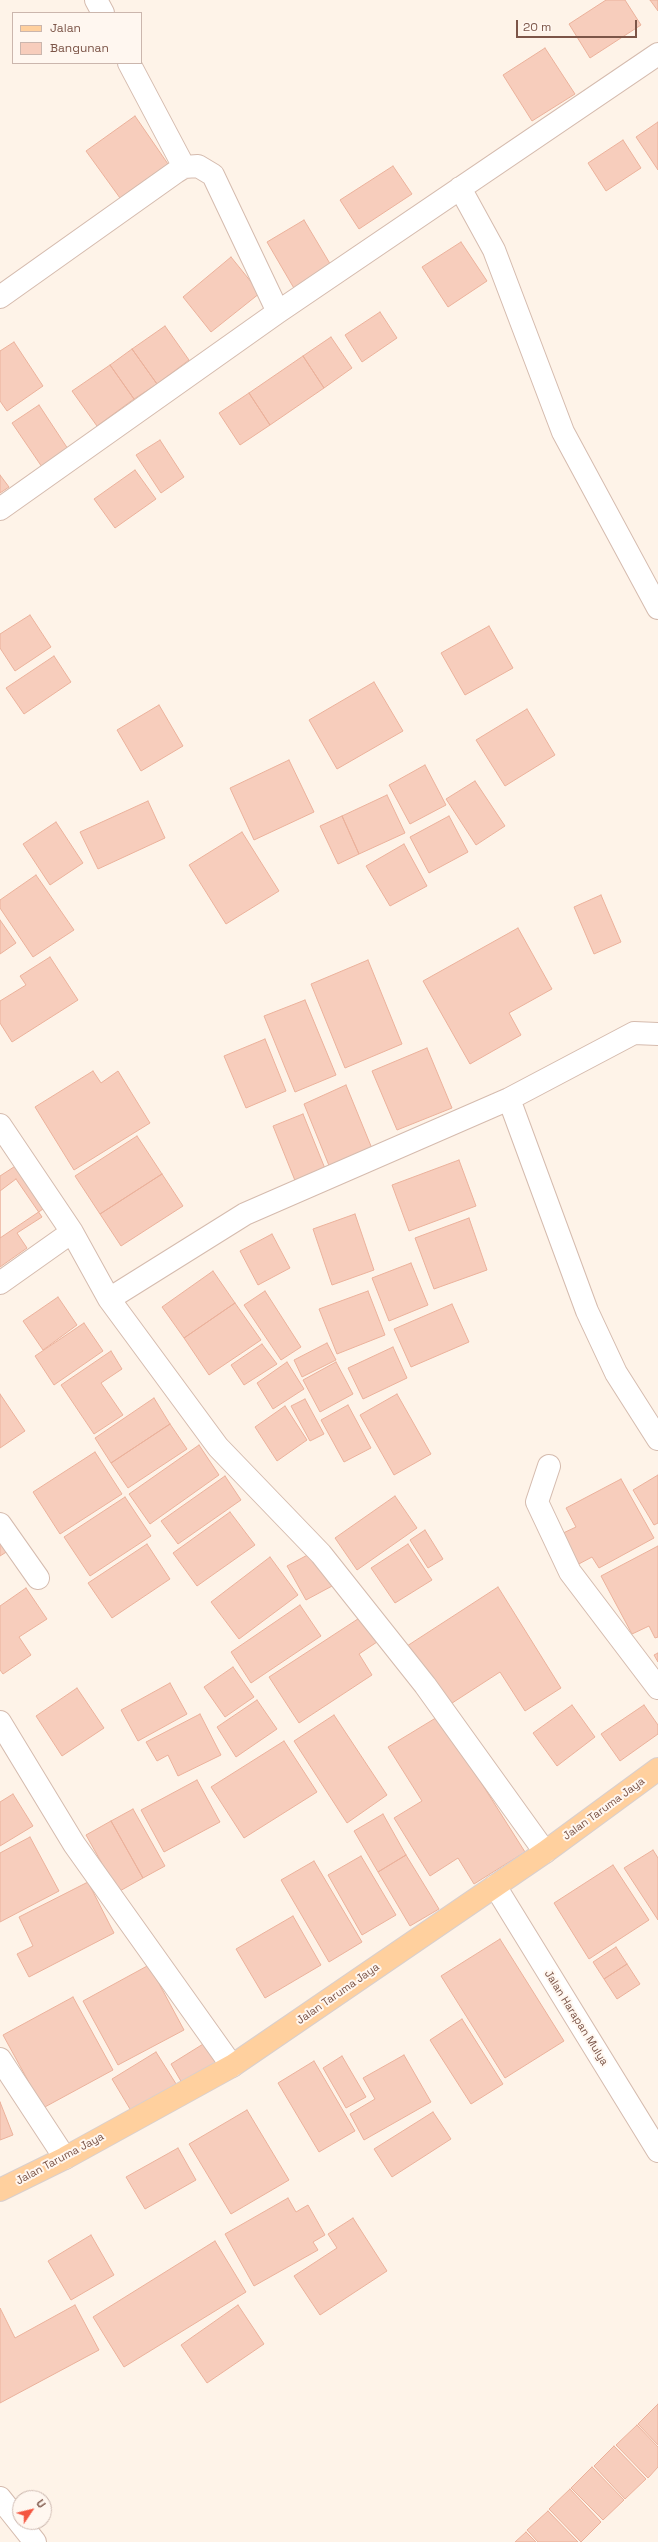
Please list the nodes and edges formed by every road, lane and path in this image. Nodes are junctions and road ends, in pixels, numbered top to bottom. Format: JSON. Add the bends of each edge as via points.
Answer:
{"nodes":[{"id":1,"x":96,"y":0,"type":"edge"},
{"id":2,"x":102,"y":12,"type":"edge"},
{"id":3,"x":658,"y":54,"type":"edge"},
{"id":4,"x":130,"y":64,"type":"edge"},
{"id":5,"x":184,"y":167,"type":"junction"},
{"id":6,"x":460,"y":188,"type":"junction"},
{"id":7,"x":0,"y":297,"type":"edge"},
{"id":8,"x":278,"y":312,"type":"junction"},
{"id":9,"x":0,"y":509,"type":"edge"},
{"id":10,"x":658,"y":608,"type":"edge"},
{"id":11,"x":658,"y":1034,"type":"edge"},
{"id":12,"x":509,"y":1098,"type":"junction"},
{"id":13,"x":0,"y":1124,"type":"edge"},
{"id":14,"x":72,"y":1232,"type":"junction"},
{"id":15,"x":0,"y":1282,"type":"edge"},
{"id":16,"x":109,"y":1299,"type":"junction"},
{"id":17,"x":658,"y":1439,"type":"edge"},
{"id":18,"x":549,"y":1466,"type":"dead end"},
{"id":19,"x":0,"y":1524,"type":"edge"},
{"id":20,"x":38,"y":1578,"type":"dead end"},
{"id":21,"x":658,"y":1688,"type":"edge"},
{"id":22,"x":0,"y":1722,"type":"edge"},
{"id":23,"x":658,"y":1769,"type":"edge"},
{"id":24,"x":545,"y":1852,"type":"junction"},
{"id":25,"x":495,"y":1886,"type":"junction"},
{"id":26,"x":0,"y":2059,"type":"edge"},
{"id":27,"x":232,"y":2066,"type":"junction"},
{"id":28,"x":658,"y":2151,"type":"edge"},
{"id":29,"x":65,"y":2158,"type":"junction"},
{"id":30,"x":0,"y":2190,"type":"edge"},
{"id":31,"x":0,"y":2498,"type":"edge"},
{"id":32,"x":35,"y":2542,"type":"edge"}],
"edges":[{"from":1,"to":2,"type":"street"},
{"from":3,"to":6,"type":"street"},
{"from":4,"to":5,"type":"street"},
{"from":5,"to":7,"type":"street"},
{"from":5,"to":8,"type":"street","via":[[198,166],[213,175]]},
{"from":6,"to":8,"type":"street"},
{"from":6,"to":10,"type":"street","via":[[494,250],[563,432]]},
{"from":8,"to":9,"type":"street"},
{"from":11,"to":12,"type":"street","via":[[634,1033]]},
{"from":12,"to":16,"type":"street","via":[[245,1214]]},
{"from":12,"to":17,"type":"street","via":[[587,1311],[616,1373]]},
{"from":13,"to":14,"type":"street"},
{"from":14,"to":15,"type":"street"},
{"from":14,"to":16,"type":"street"},
{"from":16,"to":24,"type":"street","via":[[218,1447],[321,1554],[425,1685]]},
{"from":18,"to":21,"type":"street","via":[[537,1502],[570,1572]]},
{"from":19,"to":20,"type":"street"},
{"from":22,"to":27,"type":"street","via":[[74,1844]]},
{"from":23,"to":24,"type":"main road","name":"Jalan Taruma Jaya"},
{"from":24,"to":25,"type":"main road","name":"Jalan Taruma Jaya"},
{"from":25,"to":27,"type":"main road","name":"Jalan Taruma Jaya"},
{"from":25,"to":28,"type":"street","name":"Jalan Harapan Mulya"},
{"from":26,"to":29,"type":"street"},
{"from":27,"to":29,"type":"main road","name":"Jalan Taruma Jaya"},
{"from":29,"to":30,"type":"main road","name":"Jalan Taruma Jaya"},
{"from":31,"to":32,"type":"street"}]}
